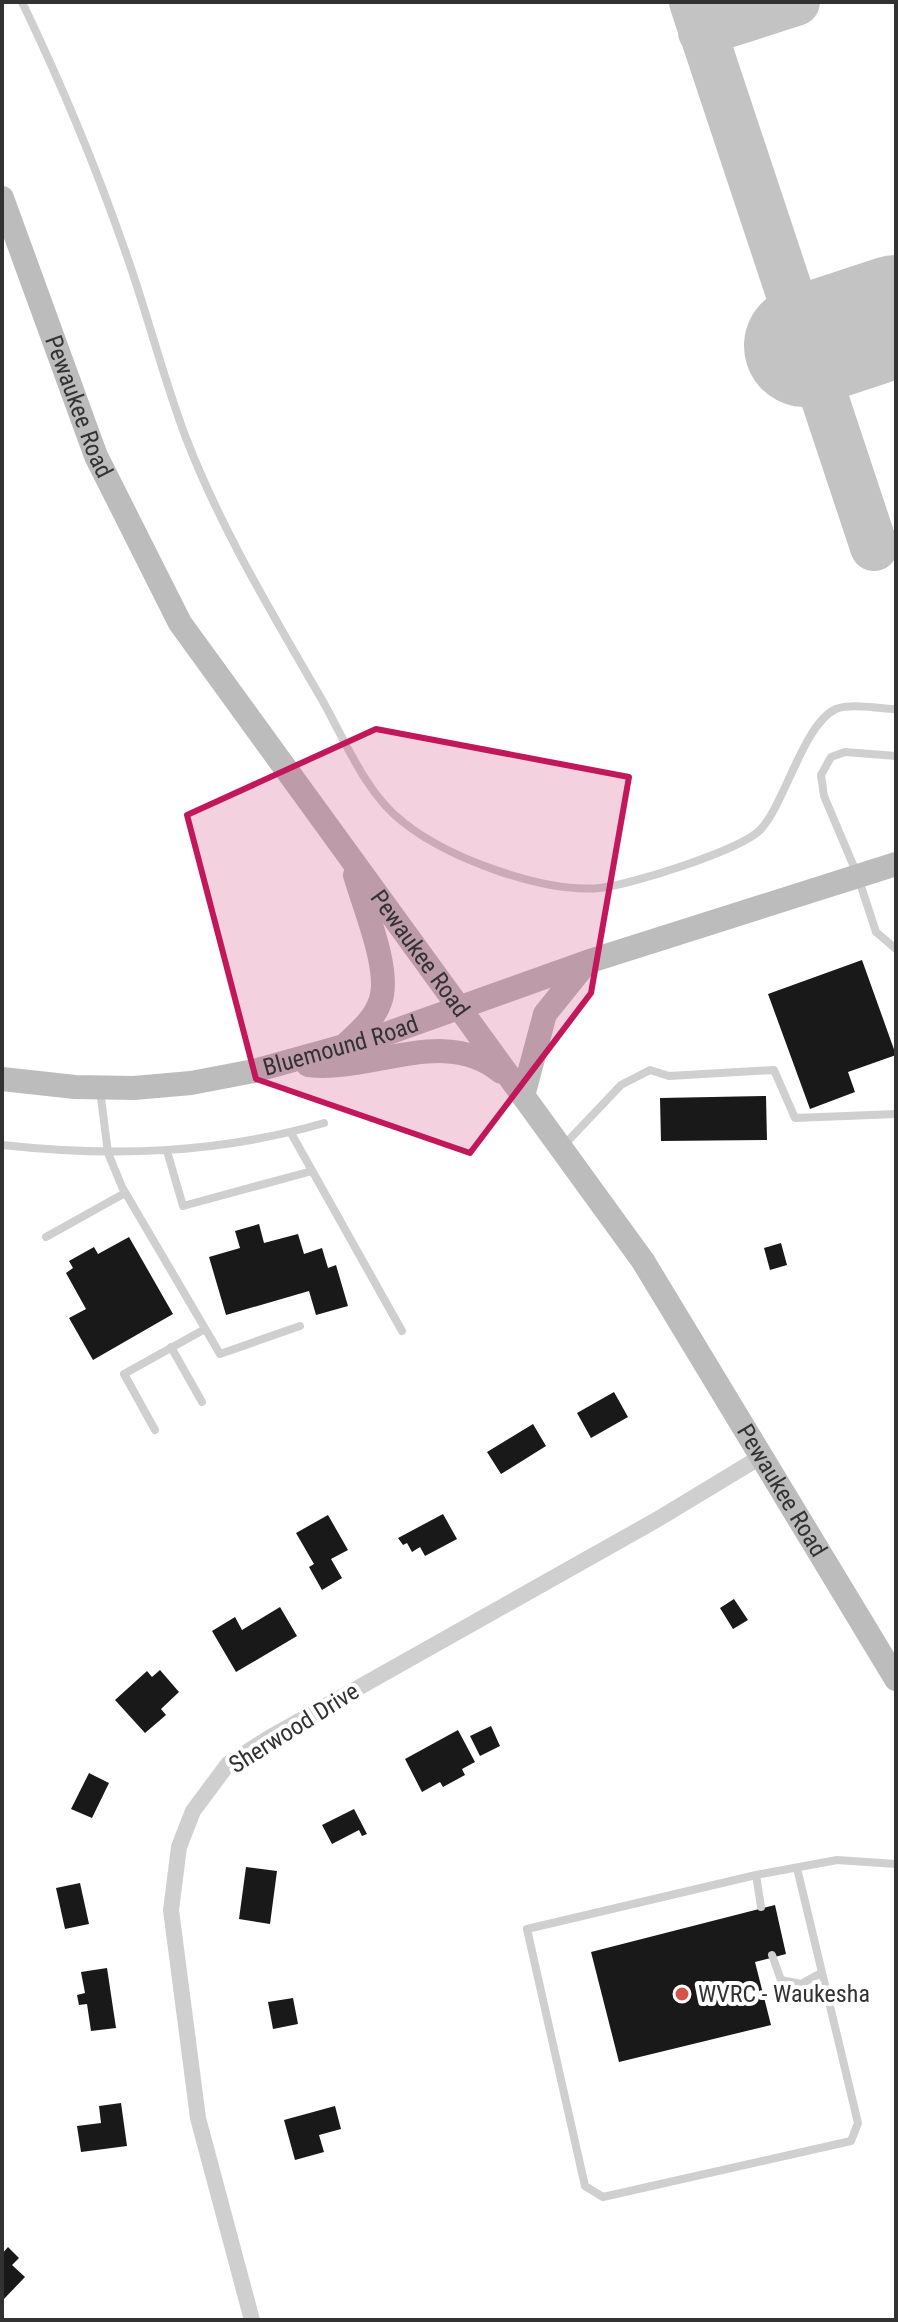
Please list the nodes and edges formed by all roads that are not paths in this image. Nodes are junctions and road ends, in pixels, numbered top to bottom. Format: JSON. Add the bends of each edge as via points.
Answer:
{"nodes":[{"id":1,"x":22,"y":2,"type":"edge"},
{"id":2,"x":2,"y":198,"type":"edge"},
{"id":3,"x":896,"y":709,"type":"edge"},
{"id":4,"x":896,"y":756,"type":"edge"},
{"id":5,"x":351,"y":861,"type":"junction"},
{"id":6,"x":896,"y":864,"type":"edge"},
{"id":7,"x":857,"y":874,"type":"junction"},
{"id":8,"x":896,"y":949,"type":"edge"},
{"id":9,"x":587,"y":962,"type":"junction"},
{"id":10,"x":459,"y":1008,"type":"junction"},
{"id":11,"x":343,"y":1047,"type":"junction"},
{"id":12,"x":288,"y":1063,"type":"junction"},
{"id":13,"x":2,"y":1079,"type":"edge"},
{"id":14,"x":100,"y":1088,"type":"junction"},
{"id":15,"x":519,"y":1090,"type":"junction"},
{"id":16,"x":896,"y":1114,"type":"edge"},
{"id":17,"x":324,"y":1123,"type":"dead end"},
{"id":18,"x":291,"y":1133,"type":"junction"},
{"id":19,"x":2,"y":1145,"type":"edge"},
{"id":20,"x":561,"y":1148,"type":"junction"},
{"id":21,"x":167,"y":1151,"type":"junction"},
{"id":22,"x":108,"y":1153,"type":"junction"},
{"id":23,"x":312,"y":1171,"type":"junction"},
{"id":24,"x":125,"y":1193,"type":"junction"},
{"id":25,"x":46,"y":1237,"type":"dead end"},
{"id":26,"x":300,"y":1326,"type":"dead end"},
{"id":27,"x":205,"y":1329,"type":"junction"},
{"id":28,"x":402,"y":1331,"type":"dead end"},
{"id":29,"x":171,"y":1347,"type":"junction"},
{"id":30,"x":202,"y":1402,"type":"dead end"},
{"id":31,"x":155,"y":1430,"type":"dead end"},
{"id":32,"x":762,"y":1456,"type":"junction"},
{"id":33,"x":896,"y":1679,"type":"edge"},
{"id":34,"x":896,"y":1864,"type":"edge"},
{"id":35,"x":797,"y":1868,"type":"junction"},
{"id":36,"x":756,"y":1875,"type":"junction"},
{"id":37,"x":761,"y":1907,"type":"dead end"},
{"id":38,"x":772,"y":1955,"type":"dead end"},
{"id":39,"x":821,"y":1973,"type":"junction"},
{"id":40,"x":252,"y":2320,"type":"edge"}],
"edges":[{"from":1,"to":3,"type":"lane","via":[[123,244],[185,436],[214,502],[369,783],[403,823],[490,867],[568,887],[601,888],[679,865],[759,832],[831,712],[840,707]]},
{"from":2,"to":5,"type":"main road","name":"Pewaukee Road","via":[[96,456],[147,563],[180,623]]},
{"from":4,"to":7,"type":"lane","via":[[845,752],[831,757],[821,775],[824,796]]},
{"from":5,"to":10,"type":"main road","name":"Pewaukee Road"},
{"from":5,"to":11,"type":"main road","via":[[380,962],[383,993],[374,1015]]},
{"from":6,"to":7,"type":"main road","name":"Bluemound Road"},
{"from":7,"to":8,"type":"lane","via":[[876,932]]},
{"from":7,"to":9,"type":"main road","name":"Bluemound Road"},
{"from":9,"to":10,"type":"main road","name":"Bluemound Road"},
{"from":9,"to":15,"type":"main road","via":[[545,1014]]},
{"from":10,"to":11,"type":"main road","name":"Bluemound Road"},
{"from":10,"to":15,"type":"main road","name":"Pewaukee Road"},
{"from":11,"to":12,"type":"main road","name":"Bluemound Road"},
{"from":12,"to":14,"type":"main road","name":"Bluemound Road","via":[[191,1083]]},
{"from":12,"to":15,"type":"main road","via":[[337,1066],[448,1050],[479,1057]]},
{"from":13,"to":14,"type":"main road","name":"Bluemound Road"},
{"from":14,"to":22,"type":"lane"},
{"from":15,"to":20,"type":"main road","name":"Pewaukee Road"},
{"from":16,"to":20,"type":"lane","via":[[795,1118],[774,1070],[669,1076],[650,1070],[621,1085]]},
{"from":17,"to":18,"type":"lane"},
{"from":18,"to":21,"type":"lane"},
{"from":18,"to":23,"type":"lane"},
{"from":19,"to":22,"type":"lane"},
{"from":20,"to":32,"type":"main road","name":"Pewaukee Road","via":[[643,1261]]},
{"from":21,"to":22,"type":"lane"},
{"from":21,"to":23,"type":"lane","via":[[183,1206]]},
{"from":22,"to":24,"type":"lane"},
{"from":23,"to":28,"type":"lane"},
{"from":24,"to":25,"type":"lane"},
{"from":24,"to":27,"type":"lane"},
{"from":26,"to":27,"type":"lane","via":[[220,1354]]},
{"from":27,"to":29,"type":"lane"},
{"from":29,"to":30,"type":"lane"},
{"from":29,"to":31,"type":"lane","via":[[124,1374]]},
{"from":32,"to":33,"type":"main road","name":"Pewaukee Road"},
{"from":32,"to":40,"type":"street","name":"Sherwood Drive","via":[[269,1738],[228,1764],[201,1798],[179,1847],[171,1910],[198,2118]]},
{"from":34,"to":35,"type":"lane","via":[[837,1860]]},
{"from":35,"to":36,"type":"lane"},
{"from":35,"to":39,"type":"lane"},
{"from":36,"to":37,"type":"lane"},
{"from":36,"to":39,"type":"lane","via":[[527,1929],[585,2186],[603,2197],[851,2141],[858,2123]]},
{"from":38,"to":39,"type":"lane","via":[[781,1980],[801,1984]]}]}
